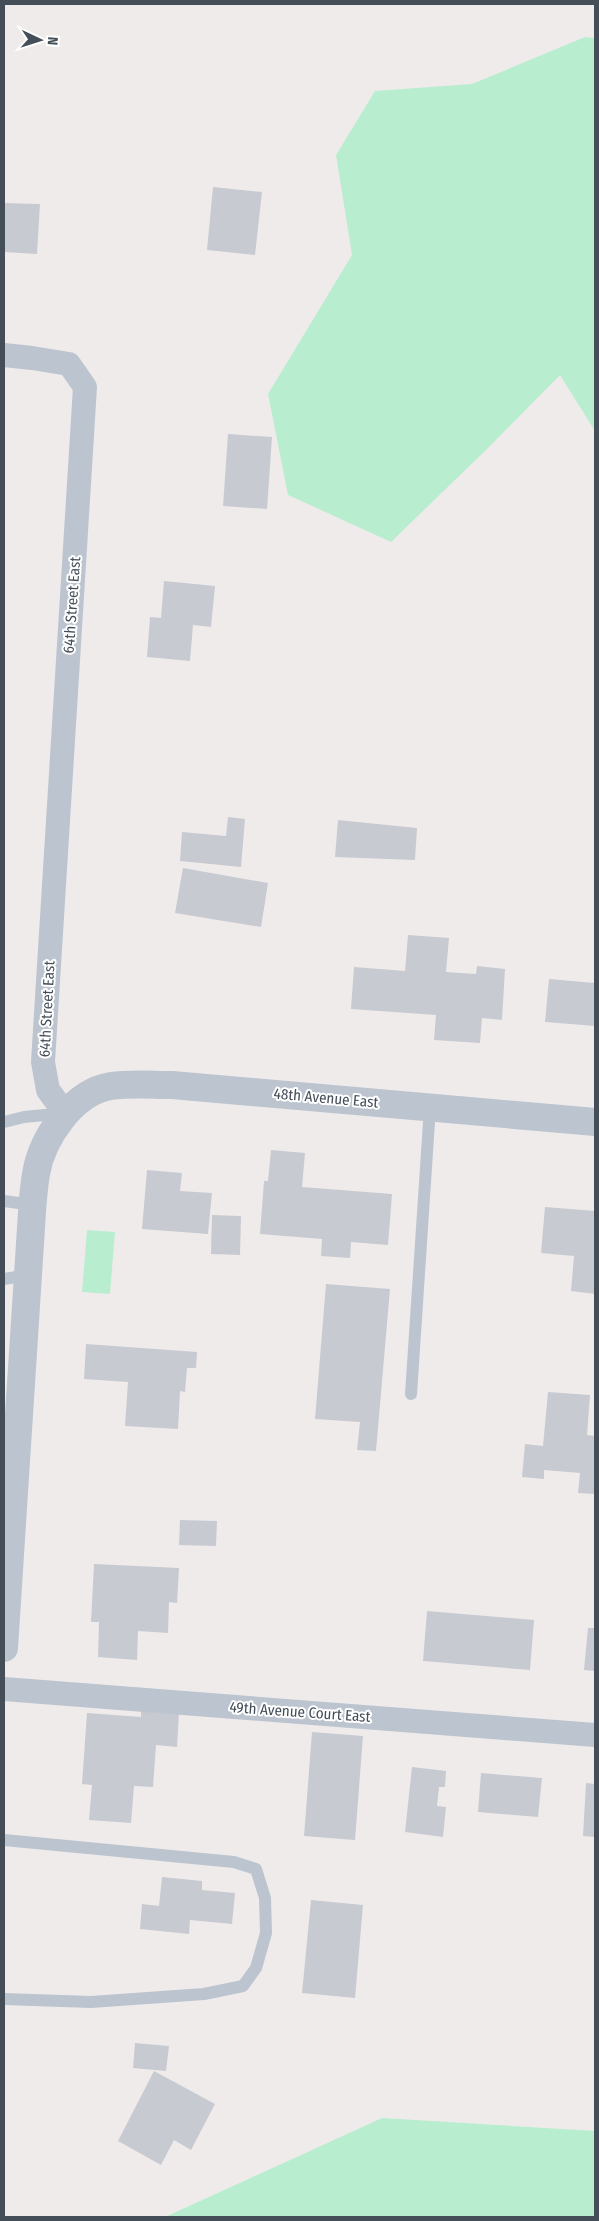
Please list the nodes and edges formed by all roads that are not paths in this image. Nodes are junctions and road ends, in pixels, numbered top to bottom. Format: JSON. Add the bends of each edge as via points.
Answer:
{"nodes":[{"id":1,"x":4,"y":355,"type":"edge"},
{"id":2,"x":430,"y":1108,"type":"junction"},
{"id":3,"x":65,"y":1113,"type":"junction"},
{"id":4,"x":4,"y":1122,"type":"edge"},
{"id":5,"x":595,"y":1122,"type":"edge"},
{"id":6,"x":4,"y":1201,"type":"edge"},
{"id":7,"x":33,"y":1205,"type":"junction"},
{"id":8,"x":16,"y":1277,"type":"edge"},
{"id":9,"x":410,"y":1394,"type":"dead end"},
{"id":10,"x":11,"y":1426,"type":"edge"},
{"id":11,"x":4,"y":1648,"type":"edge"},
{"id":12,"x":4,"y":1689,"type":"edge"},
{"id":13,"x":595,"y":1734,"type":"edge"},
{"id":14,"x":4,"y":1840,"type":"edge"},
{"id":15,"x":4,"y":1999,"type":"edge"}],
"edges":[{"from":1,"to":3,"type":"street","name":"64th Street East","via":[[69,364],[85,387],[43,1062],[48,1090]]},
{"from":2,"to":3,"type":"street","name":"48th Avenue East","via":[[163,1085],[110,1086],[78,1100]]},
{"from":2,"to":5,"type":"street","name":"48th Avenue East"},
{"from":2,"to":9,"type":"lane"},
{"from":3,"to":4,"type":"lane"},
{"from":3,"to":7,"type":"street","via":[[45,1147],[36,1173]]},
{"from":6,"to":7,"type":"lane"},
{"from":7,"to":8,"type":"street"},
{"from":8,"to":10,"type":"street"},
{"from":10,"to":11,"type":"street"},
{"from":12,"to":13,"type":"street","name":"49th Avenue Court East"},
{"from":14,"to":15,"type":"lane","via":[[234,1862],[256,1869],[265,1898],[266,1933],[256,1968],[243,1986],[204,1994],[91,2002]]}]}
